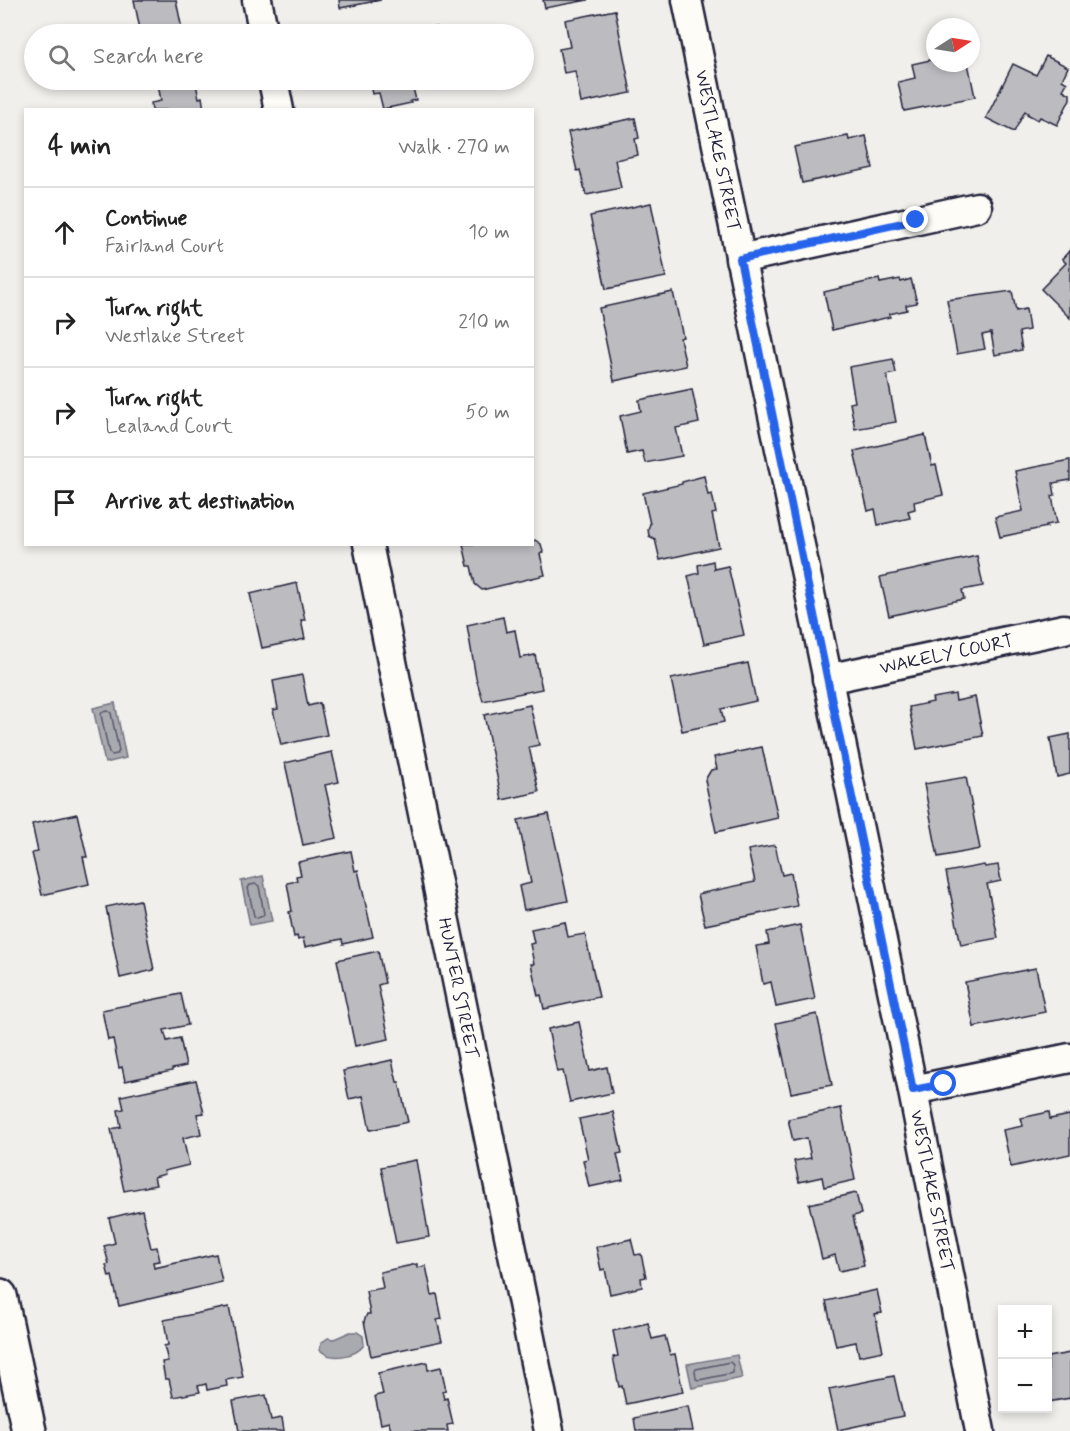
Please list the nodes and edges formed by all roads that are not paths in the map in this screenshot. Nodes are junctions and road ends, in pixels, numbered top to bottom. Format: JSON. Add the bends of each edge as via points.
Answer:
{"nodes":[{"id":1,"x":257,"y":0,"type":"edge"},
{"id":2,"x":687,"y":0,"type":"edge"},
{"id":3,"x":262,"y":24,"type":"edge"},
{"id":4,"x":275,"y":90,"type":"edge"},
{"id":5,"x":279,"y":108,"type":"edge"},
{"id":6,"x":977,"y":207,"type":"dead end"},
{"id":7,"x":740,"y":259,"type":"junction"},
{"id":8,"x":368,"y":546,"type":"edge"},
{"id":9,"x":1064,"y":629,"type":"dead end"},
{"id":10,"x":827,"y":679,"type":"junction"},
{"id":11,"x":1070,"y":1058,"type":"edge"},
{"id":12,"x":913,"y":1090,"type":"junction"},
{"id":13,"x":0,"y":1296,"type":"edge"},
{"id":14,"x":29,"y":1431,"type":"edge"},
{"id":15,"x":549,"y":1431,"type":"edge"},
{"id":16,"x":980,"y":1431,"type":"edge"}],
"edges":[{"from":1,"to":3,"type":"street"},
{"from":2,"to":7,"type":"street","name":"WESTLAKE STREET"},
{"from":4,"to":5,"type":"street"},
{"from":6,"to":7,"type":"street"},
{"from":7,"to":10,"type":"street","name":"WESTLAKE STREET"},
{"from":8,"to":15,"type":"street","name":"HUNTER STREET"},
{"from":9,"to":10,"type":"street","name":"WAKELY COURT"},
{"from":10,"to":12,"type":"street","name":"WESTLAKE STREET"},
{"from":11,"to":12,"type":"street"},
{"from":12,"to":16,"type":"street","name":"WESTLAKE STREET"},
{"from":13,"to":14,"type":"street"}]}
